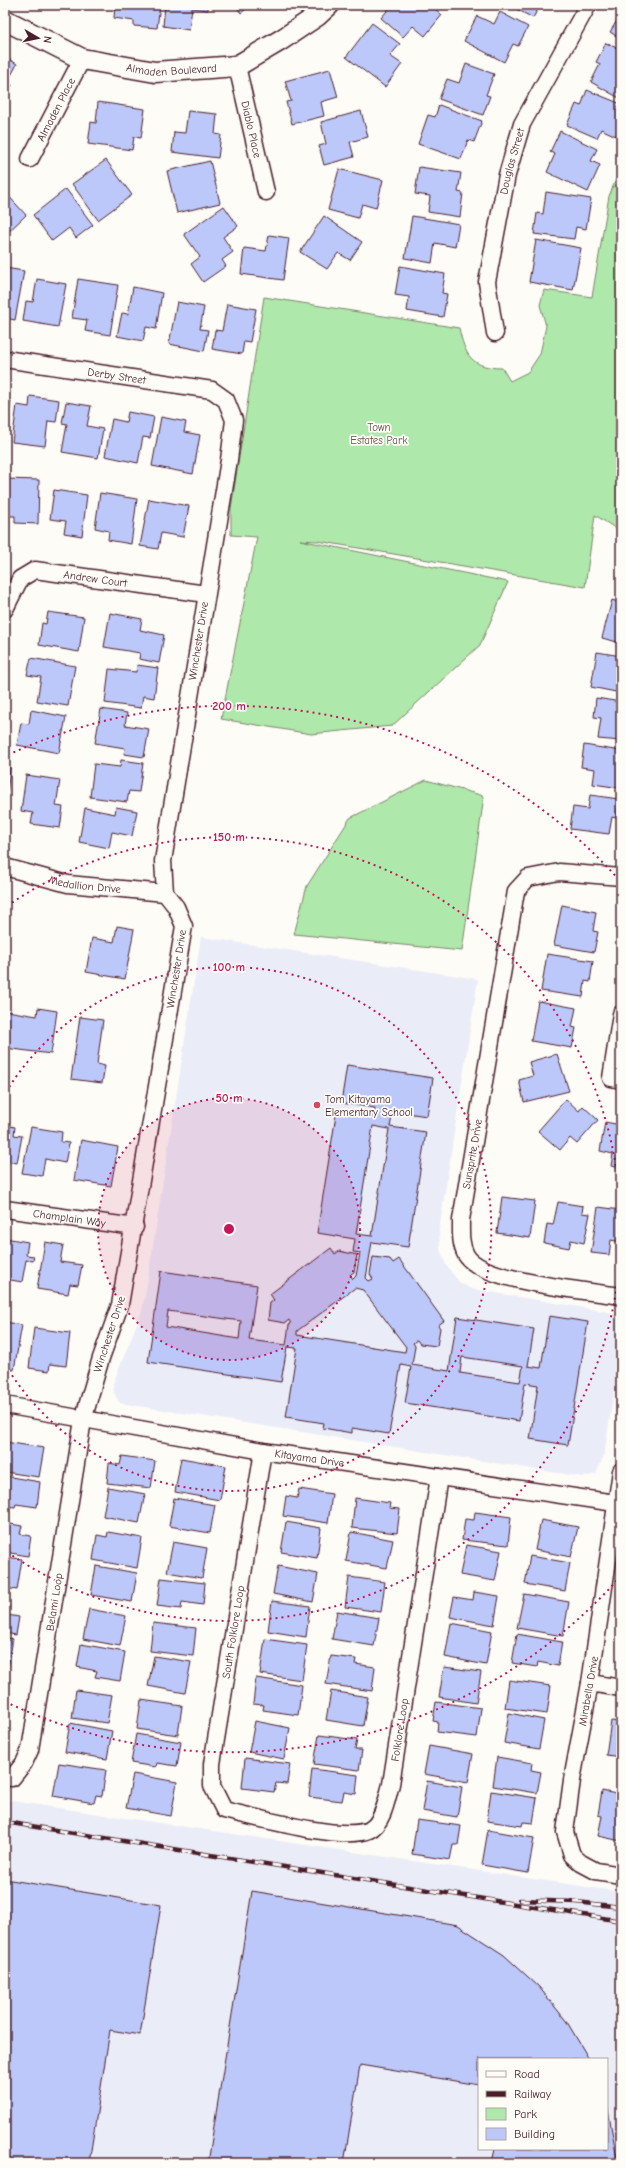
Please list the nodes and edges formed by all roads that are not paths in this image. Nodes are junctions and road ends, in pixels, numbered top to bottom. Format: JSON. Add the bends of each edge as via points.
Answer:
{"nodes":[{"id":1,"x":329,"y":5,"type":"edge"},
{"id":2,"x":588,"y":5,"type":"edge"},
{"id":3,"x":5,"y":20,"type":"edge"},
{"id":4,"x":82,"y":59,"type":"junction"},
{"id":5,"x":237,"y":66,"type":"junction"},
{"id":6,"x":30,"y":159,"type":"dead end"},
{"id":7,"x":266,"y":192,"type":"dead end"},
{"id":8,"x":496,"y":333,"type":"dead end"},
{"id":9,"x":5,"y":359,"type":"edge"},
{"id":10,"x":226,"y":400,"type":"joint"},
{"id":11,"x":206,"y":594,"type":"junction"},
{"id":12,"x":5,"y":609,"type":"edge"},
{"id":13,"x":5,"y":867,"type":"edge"},
{"id":14,"x":621,"y":877,"type":"edge"},
{"id":15,"x":165,"y":894,"type":"junction"},
{"id":16,"x":621,"y":1014,"type":"edge"},
{"id":17,"x":616,"y":1079,"type":"edge"},
{"id":18,"x":5,"y":1208,"type":"edge"},
{"id":19,"x":135,"y":1228,"type":"junction"},
{"id":20,"x":621,"y":1296,"type":"edge"},
{"id":21,"x":5,"y":1406,"type":"edge"},
{"id":22,"x":83,"y":1420,"type":"junction"},
{"id":23,"x":262,"y":1452,"type":"junction"},
{"id":24,"x":621,"y":1471,"type":"edge"},
{"id":25,"x":439,"y":1477,"type":"junction"},
{"id":26,"x":615,"y":1503,"type":"junction"},
{"id":27,"x":590,"y":1683,"type":"junction"},
{"id":28,"x":621,"y":1688,"type":"edge"},
{"id":29,"x":8,"y":1778,"type":"edge"},
{"id":30,"x":224,"y":1810,"type":"joint"},
{"id":31,"x":621,"y":1875,"type":"edge"}],
"edges":[{"from":1,"to":5,"type":"street","name":"Almaden Boulevard","via":[[282,40]]},
{"from":2,"to":8,"type":"street","name":"Douglas Street","via":[[522,124],[507,175],[487,282]]},
{"from":3,"to":4,"type":"street","name":"Almaden Boulevard"},
{"from":4,"to":5,"type":"street","name":"Almaden Boulevard","via":[[155,72]]},
{"from":4,"to":6,"type":"street","name":"Almaden Place"},
{"from":5,"to":7,"type":"street","name":"Diablo Place"},
{"from":9,"to":10,"type":"street","name":"Derby Street","via":[[212,390]]},
{"from":10,"to":11,"type":"street","name":"Winchester Drive","via":[[234,420]]},
{"from":11,"to":12,"type":"street","name":"Andrew Court","via":[[35,570],[20,579]]},
{"from":11,"to":15,"type":"street","name":"Winchester Drive","via":[[163,861]]},
{"from":13,"to":15,"type":"street","name":"Medallion Drive","via":[[68,884]]},
{"from":14,"to":20,"type":"street","name":"Sunsprite Drive","via":[[551,873],[528,878],[516,891],[461,1220],[461,1239],[467,1256],[478,1267],[502,1277]]},
{"from":15,"to":19,"type":"street","name":"Winchester Drive","via":[[176,907],[184,926]]},
{"from":16,"to":17,"type":"street"},
{"from":18,"to":19,"type":"street","name":"Champlain Way"},
{"from":19,"to":22,"type":"street","name":"Winchester Drive","via":[[120,1304]]},
{"from":21,"to":22,"type":"street","name":"Kitayama Drive"},
{"from":22,"to":23,"type":"street","name":"Kitayama Drive"},
{"from":22,"to":29,"type":"street","name":"Belami Loop","via":[[34,1730],[27,1757]]},
{"from":23,"to":25,"type":"street","name":"Kitayama Drive"},
{"from":23,"to":30,"type":"street","name":"South Folklore Loop","via":[[212,1764],[212,1786]]},
{"from":24,"to":26,"type":"street","name":"Mirabella Drive"},
{"from":25,"to":26,"type":"street","name":"Kitayama Drive"},
{"from":25,"to":30,"type":"street","name":"Folklore Loop","via":[[391,1784],[380,1819],[369,1830],[352,1833],[324,1831]]},
{"from":26,"to":27,"type":"street","name":"Mirabella Drive"},
{"from":27,"to":28,"type":"street"},
{"from":27,"to":31,"type":"street","name":"Mirabella Drive","via":[[565,1832],[572,1855],[581,1863],[596,1871]]}]}
